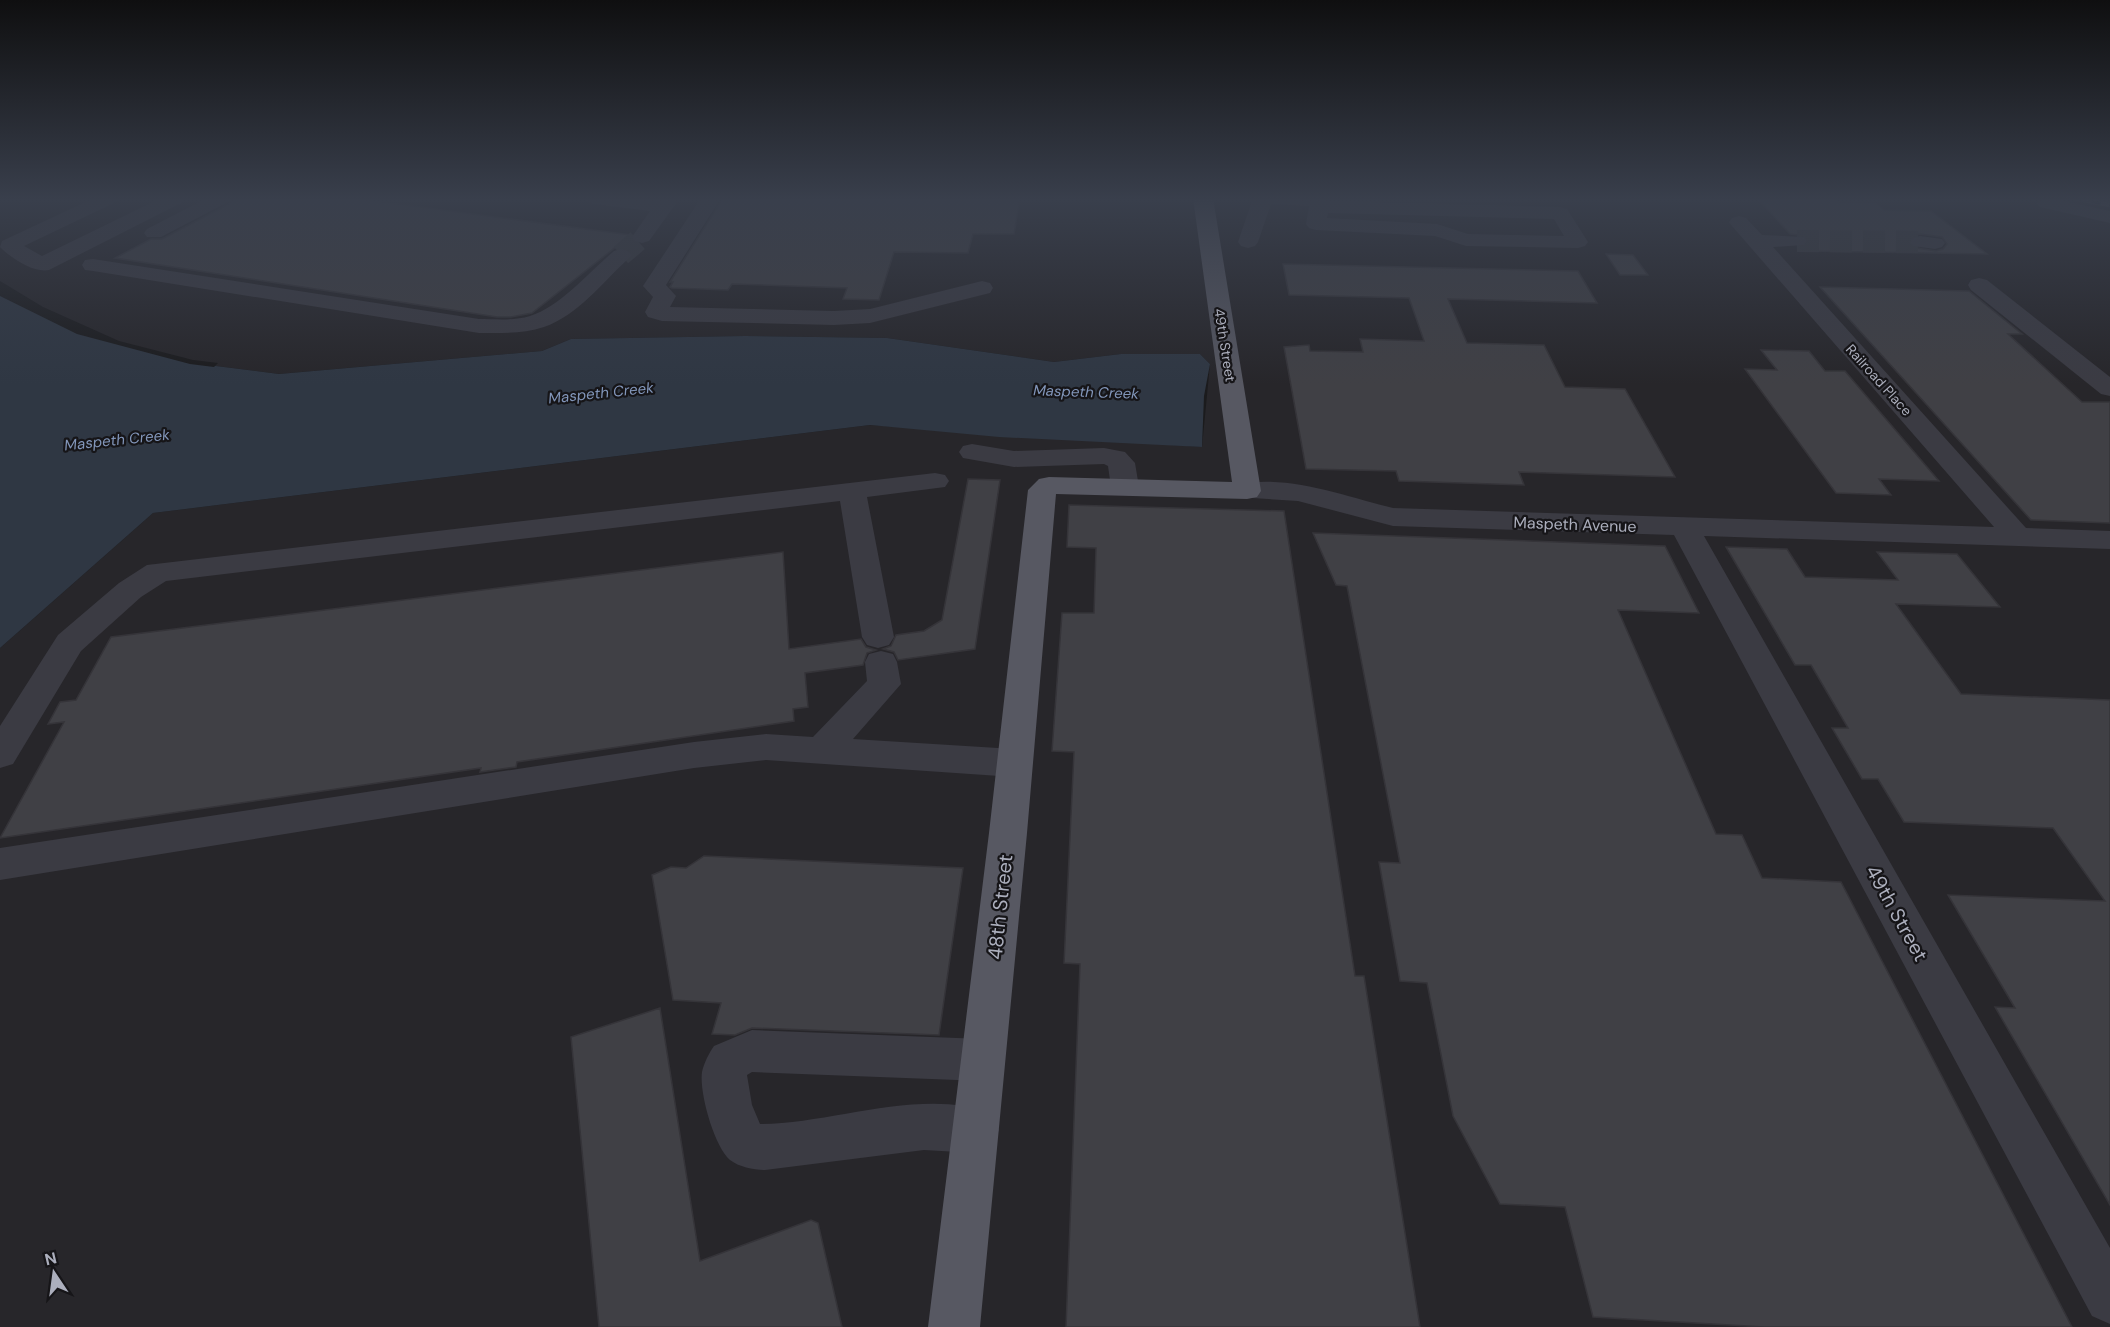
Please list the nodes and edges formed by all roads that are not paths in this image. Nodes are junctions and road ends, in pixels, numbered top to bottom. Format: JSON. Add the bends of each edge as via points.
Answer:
{"nodes":[{"id":1,"x":34,"y":260,"type":"edge"},
{"id":2,"x":52,"y":260,"type":"edge"},
{"id":3,"x":103,"y":260,"type":"edge"},
{"id":4,"x":615,"y":260,"type":"tunnel mouth"},
{"id":5,"x":671,"y":260,"type":"edge"},
{"id":6,"x":1212,"y":260,"type":"edge"},
{"id":7,"x":1773,"y":260,"type":"edge"},
{"id":8,"x":1979,"y":285,"type":"dead end"},
{"id":9,"x":982,"y":288,"type":"dead end"},
{"id":10,"x":2110,"y":389,"type":"edge"},
{"id":11,"x":935,"y":480,"type":"dead end"},
{"id":12,"x":980,"y":480,"type":"dead end"},
{"id":13,"x":1044,"y":487,"type":"joint"},
{"id":14,"x":1125,"y":487,"type":"junction"},
{"id":15,"x":852,"y":490,"type":"junction"},
{"id":16,"x":1247,"y":491,"type":"junction"},
{"id":17,"x":1685,"y":528,"type":"junction"},
{"id":18,"x":2019,"y":537,"type":"junction"},
{"id":19,"x":2110,"y":540,"type":"edge"},
{"id":20,"x":823,"y":750,"type":"junction"},
{"id":21,"x":0,"y":755,"type":"edge"},
{"id":22,"x":1014,"y":763,"type":"junction"},
{"id":23,"x":0,"y":864,"type":"edge"},
{"id":24,"x":983,"y":1060,"type":"junction"},
{"id":25,"x":976,"y":1130,"type":"junction"},
{"id":26,"x":2110,"y":1299,"type":"edge"},
{"id":27,"x":954,"y":1327,"type":"edge"}],
"edges":[{"from":1,"to":2,"type":"street","via":[[42,265]]},
{"from":3,"to":4,"type":"street","via":[[93,265],[480,326],[536,322],[550,315]]},
{"from":5,"to":9,"type":"street","via":[[654,286],[665,296],[656,312],[662,314],[870,316]]},
{"from":6,"to":16,"type":"main road","name":"49th Street"},
{"from":7,"to":18,"type":"street","name":"Railroad Place"},
{"from":8,"to":10,"type":"street"},
{"from":11,"to":15,"type":"street"},
{"from":12,"to":14,"type":"street","via":[[984,454],[1059,459],[1104,456],[1122,463]]},
{"from":13,"to":14,"type":"main road","name":"Maspeth Avenue"},
{"from":13,"to":22,"type":"main road","name":"48th Street"},
{"from":14,"to":16,"type":"main road","name":"Maspeth Avenue"},
{"from":15,"to":20,"type":"street","via":[[884,684]]},
{"from":15,"to":21,"type":"street","via":[[158,572],[130,590],[69,643]]},
{"from":16,"to":17,"type":"street","name":"Maspeth Avenue","via":[[1298,493],[1393,517]]},
{"from":17,"to":18,"type":"street","name":"Maspeth Avenue"},
{"from":17,"to":26,"type":"street","name":"49th Street"},
{"from":18,"to":19,"type":"street","name":"Maspeth Avenue"},
{"from":20,"to":22,"type":"street"},
{"from":20,"to":23,"type":"street","via":[[766,747],[694,755]]},
{"from":22,"to":24,"type":"main road","name":"48th Street"},
{"from":24,"to":25,"type":"main road","name":"48th Street"},
{"from":24,"to":25,"type":"street","via":[[752,1051],[736,1055],[725,1066],[728,1102],[739,1136],[748,1146],[924,1127]]},
{"from":25,"to":27,"type":"main road","name":"48th Street"}]}
